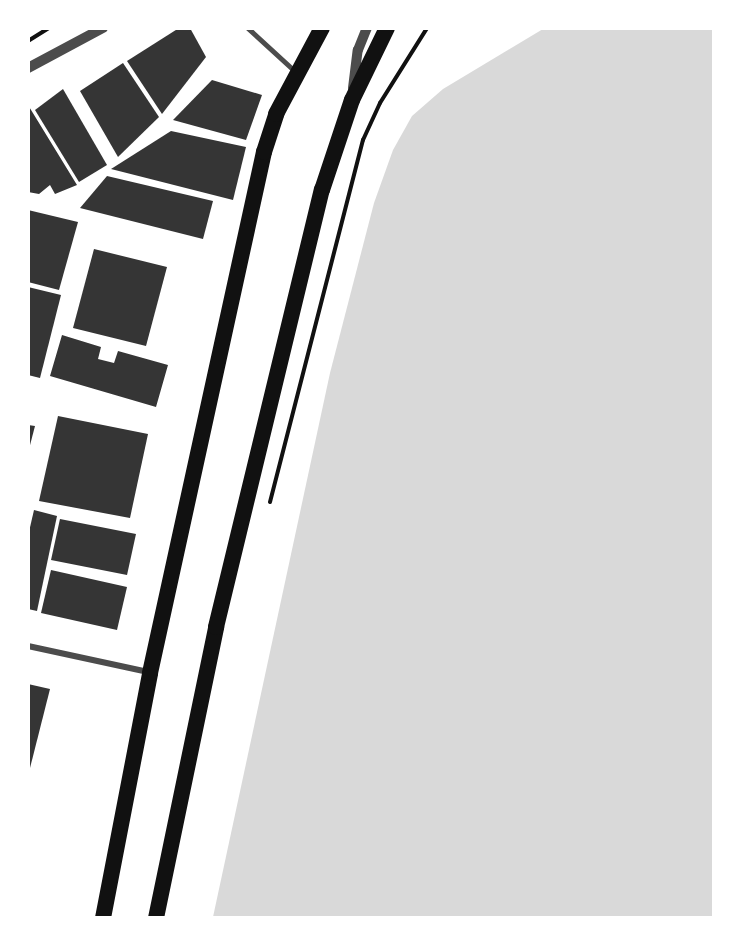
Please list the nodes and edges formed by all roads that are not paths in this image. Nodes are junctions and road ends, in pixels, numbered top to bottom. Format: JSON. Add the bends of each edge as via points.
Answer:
{"nodes":[{"id":1,"x":103,"y":28,"type":"edge"},
{"id":2,"x":248,"y":28,"type":"edge"},
{"id":3,"x":322,"y":28,"type":"edge"},
{"id":4,"x":367,"y":28,"type":"edge"},
{"id":5,"x":387,"y":28,"type":"edge"},
{"id":6,"x":28,"y":68,"type":"edge"},
{"id":7,"x":297,"y":72,"type":"junction"},
{"id":8,"x":352,"y":100,"type":"junction"},
{"id":9,"x":28,"y":646,"type":"edge"},
{"id":10,"x":150,"y":673,"type":"junction"},
{"id":11,"x":103,"y":918,"type":"edge"},
{"id":12,"x":156,"y":918,"type":"edge"}],
"edges":[{"from":1,"to":6,"type":"street"},
{"from":2,"to":7,"type":"lane"},
{"from":3,"to":7,"type":"highway"},
{"from":4,"to":8,"type":"street","via":[[355,64]]},
{"from":5,"to":8,"type":"highway"},
{"from":7,"to":10,"type":"highway","via":[[276,114],[264,152]]},
{"from":8,"to":12,"type":"highway","via":[[322,190],[245,501]]},
{"from":9,"to":10,"type":"street"},
{"from":10,"to":11,"type":"highway"}]}
